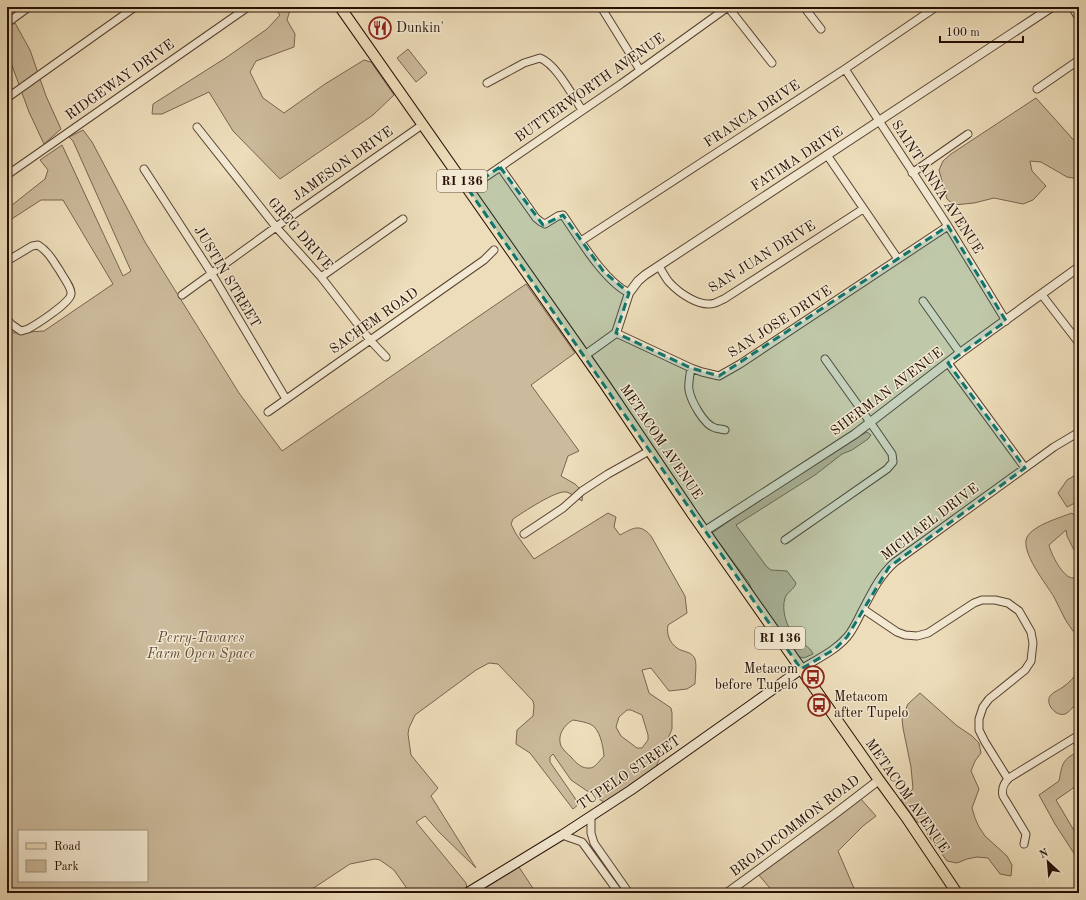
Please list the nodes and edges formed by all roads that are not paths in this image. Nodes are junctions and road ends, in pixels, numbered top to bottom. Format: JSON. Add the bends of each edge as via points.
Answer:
{"nodes":[{"id":1,"x":29,"y":7,"type":"edge"},
{"id":2,"x":135,"y":7,"type":"edge"},
{"id":3,"x":248,"y":7,"type":"edge"},
{"id":4,"x":340,"y":7,"type":"edge"},
{"id":5,"x":601,"y":7,"type":"edge"},
{"id":6,"x":728,"y":7,"type":"edge"},
{"id":7,"x":804,"y":7,"type":"edge"},
{"id":8,"x":936,"y":7,"type":"edge"},
{"id":9,"x":1052,"y":7,"type":"edge"},
{"id":10,"x":1072,"y":7,"type":"edge"},
{"id":11,"x":1079,"y":18,"type":"edge"},
{"id":12,"x":7,"y":23,"type":"edge"},
{"id":13,"x":821,"y":29,"type":"dead end"},
{"id":14,"x":1079,"y":60,"type":"edge"},
{"id":15,"x":772,"y":63,"type":"dead end"},
{"id":16,"x":845,"y":68,"type":"junction"},
{"id":17,"x":640,"y":70,"type":"junction"},
{"id":18,"x":487,"y":83,"type":"dead end"},
{"id":19,"x":1037,"y":89,"type":"dead end"},
{"id":20,"x":7,"y":98,"type":"edge"},
{"id":21,"x":582,"y":110,"type":"junction"},
{"id":22,"x":879,"y":121,"type":"junction"},
{"id":23,"x":422,"y":125,"type":"junction"},
{"id":24,"x":196,"y":127,"type":"dead end"},
{"id":25,"x":968,"y":134,"type":"dead end"},
{"id":26,"x":827,"y":155,"type":"junction"},
{"id":27,"x":500,"y":166,"type":"junction"},
{"id":28,"x":144,"y":169,"type":"dead end"},
{"id":29,"x":912,"y":173,"type":"junction"},
{"id":30,"x":7,"y":175,"type":"edge"},
{"id":31,"x":468,"y":189,"type":"junction"},
{"id":32,"x":863,"y":209,"type":"junction"},
{"id":33,"x":403,"y":219,"type":"dead end"},
{"id":34,"x":948,"y":226,"type":"junction"},
{"id":35,"x":276,"y":227,"type":"junction"},
{"id":36,"x":581,"y":241,"type":"junction"},
{"id":37,"x":494,"y":250,"type":"dead end"},
{"id":38,"x":898,"y":259,"type":"junction"},
{"id":39,"x":7,"y":261,"type":"edge"},
{"id":40,"x":659,"y":266,"type":"junction"},
{"id":41,"x":1079,"y":267,"type":"edge"},
{"id":42,"x":212,"y":274,"type":"junction"},
{"id":43,"x":321,"y":277,"type":"junction"},
{"id":44,"x":629,"y":292,"type":"junction"},
{"id":45,"x":182,"y":295,"type":"dead end"},
{"id":46,"x":1042,"y":295,"type":"junction"},
{"id":47,"x":923,"y":301,"type":"dead end"},
{"id":48,"x":7,"y":319,"type":"edge"},
{"id":49,"x":1006,"y":321,"type":"junction"},
{"id":50,"x":616,"y":333,"type":"junction"},
{"id":51,"x":370,"y":340,"type":"junction"},
{"id":52,"x":1079,"y":344,"type":"edge"},
{"id":53,"x":960,"y":353,"type":"junction"},
{"id":54,"x":584,"y":356,"type":"junction"},
{"id":55,"x":386,"y":357,"type":"dead end"},
{"id":56,"x":825,"y":359,"type":"dead end"},
{"id":57,"x":948,"y":363,"type":"junction"},
{"id":58,"x":691,"y":368,"type":"junction"},
{"id":59,"x":286,"y":399,"type":"junction"},
{"id":60,"x":268,"y":412,"type":"dead end"},
{"id":61,"x":870,"y":422,"type":"junction"},
{"id":62,"x":725,"y":430,"type":"dead end"},
{"id":63,"x":1079,"y":432,"type":"edge"},
{"id":64,"x":649,"y":451,"type":"junction"},
{"id":65,"x":1025,"y":468,"type":"junction"},
{"id":66,"x":706,"y":531,"type":"junction"},
{"id":67,"x":524,"y":534,"type":"dead end"},
{"id":68,"x":785,"y":540,"type":"dead end"},
{"id":69,"x":864,"y":609,"type":"junction"},
{"id":70,"x":802,"y":669,"type":"junction"},
{"id":71,"x":1079,"y":735,"type":"edge"},
{"id":72,"x":1008,"y":779,"type":"junction"},
{"id":73,"x":879,"y":780,"type":"junction"},
{"id":74,"x":591,"y":817,"type":"junction"},
{"id":75,"x":562,"y":835,"type":"junction"},
{"id":76,"x":1024,"y":844,"type":"dead end"},
{"id":77,"x":466,"y":893,"type":"edge"},
{"id":78,"x":619,"y":893,"type":"edge"},
{"id":79,"x":629,"y":893,"type":"edge"},
{"id":80,"x":727,"y":893,"type":"edge"},
{"id":81,"x":957,"y":893,"type":"edge"}],
"edges":[{"from":1,"to":12,"type":"street"},
{"from":2,"to":20,"type":"street"},
{"from":3,"to":30,"type":"street","name":"RIDGEWAY DRIVE"},
{"from":4,"to":23,"type":"main road","name":"METACOM AVENUE","number":"RI 136"},
{"from":5,"to":17,"type":"street"},
{"from":6,"to":15,"type":"street"},
{"from":6,"to":17,"type":"street","name":"BUTTERWORTH AVENUE"},
{"from":7,"to":13,"type":"street"},
{"from":8,"to":16,"type":"street","name":"FRANCA DRIVE"},
{"from":9,"to":22,"type":"street","name":"FATIMA DRIVE"},
{"from":10,"to":11,"type":"street"},
{"from":14,"to":19,"type":"street"},
{"from":16,"to":22,"type":"street","name":"SAINT ANNA AVENUE"},
{"from":16,"to":36,"type":"street","name":"FRANCA DRIVE"},
{"from":17,"to":21,"type":"street","name":"BUTTERWORTH AVENUE"},
{"from":18,"to":21,"type":"street","via":[[524,63],[540,58],[560,76]]},
{"from":21,"to":27,"type":"street","name":"BUTTERWORTH AVENUE"},
{"from":22,"to":26,"type":"street","name":"FATIMA DRIVE"},
{"from":22,"to":29,"type":"street","name":"SAINT ANNA AVENUE"},
{"from":23,"to":31,"type":"main road","name":"METACOM AVENUE","number":"RI 136"},
{"from":23,"to":35,"type":"street","name":"JAMESON DRIVE"},
{"from":24,"to":35,"type":"street","name":"GREG DRIVE"},
{"from":25,"to":29,"type":"street"},
{"from":26,"to":32,"type":"street"},
{"from":26,"to":40,"type":"street","name":"FATIMA DRIVE"},
{"from":27,"to":31,"type":"street","name":"BUTTERWORTH AVENUE"},
{"from":27,"to":36,"type":"street","via":[[541,222],[545,224],[563,215]]},
{"from":28,"to":42,"type":"street","name":"JUSTIN STREET"},
{"from":29,"to":34,"type":"street","name":"SAINT ANNA AVENUE"},
{"from":31,"to":54,"type":"main road","name":"METACOM AVENUE","number":"RI 136"},
{"from":32,"to":38,"type":"street"},
{"from":32,"to":40,"type":"street","name":"SAN JUAN DRIVE","via":[[714,303],[700,302],[683,294],[669,281]]},
{"from":33,"to":43,"type":"street"},
{"from":34,"to":38,"type":"street","name":"SAN JOSE DRIVE"},
{"from":34,"to":49,"type":"street","name":"SAINT ANNA AVENUE"},
{"from":35,"to":42,"type":"street","name":"JAMESON DRIVE"},
{"from":35,"to":43,"type":"street","name":"GREG DRIVE"},
{"from":36,"to":44,"type":"street","via":[[604,272]]},
{"from":37,"to":51,"type":"street","name":"SACHEM ROAD","via":[[484,260]]},
{"from":38,"to":58,"type":"street","name":"SAN JOSE DRIVE","via":[[720,376]]},
{"from":39,"to":48,"type":"street","via":[[38,245],[45,249],[71,294],[63,305],[28,329],[21,331]]},
{"from":40,"to":44,"type":"street","name":"FATIMA DRIVE","via":[[638,281]]},
{"from":41,"to":46,"type":"street","name":"SHERMAN AVENUE"},
{"from":42,"to":45,"type":"street","name":"JAMESON DRIVE"},
{"from":42,"to":59,"type":"street","name":"JUSTIN STREET"},
{"from":43,"to":51,"type":"street","name":"GREG DRIVE"},
{"from":44,"to":50,"type":"street","name":"FATIMA DRIVE"},
{"from":46,"to":49,"type":"street","name":"SHERMAN AVENUE"},
{"from":46,"to":52,"type":"street"},
{"from":47,"to":53,"type":"street"},
{"from":49,"to":53,"type":"street","name":"SHERMAN AVENUE"},
{"from":50,"to":54,"type":"street"},
{"from":50,"to":58,"type":"street","name":"SAN JOSE DRIVE"},
{"from":51,"to":55,"type":"street","name":"GREG DRIVE"},
{"from":51,"to":59,"type":"street","name":"SACHEM ROAD"},
{"from":53,"to":57,"type":"street","name":"SHERMAN AVENUE"},
{"from":54,"to":64,"type":"main road","name":"METACOM AVENUE","number":"RI 136"},
{"from":56,"to":61,"type":"street"},
{"from":57,"to":61,"type":"street","name":"SHERMAN AVENUE"},
{"from":57,"to":65,"type":"street"},
{"from":58,"to":62,"type":"street","via":[[691,398],[704,419],[714,428]]},
{"from":59,"to":60,"type":"street","name":"SACHEM ROAD"},
{"from":61,"to":66,"type":"street","name":"SHERMAN AVENUE"},
{"from":61,"to":68,"type":"street","via":[[892,454],[893,462],[887,469]]},
{"from":63,"to":65,"type":"street","name":"MICHAEL DRIVE"},
{"from":64,"to":66,"type":"main road","name":"METACOM AVENUE","number":"RI 136"},
{"from":64,"to":67,"type":"street","via":[[582,491],[563,508]]},
{"from":65,"to":69,"type":"street","name":"MICHAEL DRIVE","via":[[895,562],[885,571]]},
{"from":66,"to":70,"type":"main road","name":"METACOM AVENUE","number":"RI 136"},
{"from":69,"to":70,"type":"street","name":"MICHAEL DRIVE","via":[[851,632],[839,646]]},
{"from":69,"to":72,"type":"street","via":[[897,632],[918,636],[928,633],[982,600],[1008,603],[1019,611],[1031,632],[1031,661],[1025,670],[989,699],[979,719],[985,742]]},
{"from":70,"to":73,"type":"main road","name":"METACOM AVENUE","number":"RI 136"},
{"from":70,"to":74,"type":"main road","name":"TUPELO STREET"},
{"from":71,"to":72,"type":"street"},
{"from":72,"to":76,"type":"street","via":[[1002,792],[1026,834]]},
{"from":73,"to":80,"type":"street","name":"BROADCOMMON ROAD"},
{"from":73,"to":81,"type":"main road","name":"METACOM AVENUE","number":"RI 136"},
{"from":74,"to":75,"type":"main road","name":"TUPELO STREET"},
{"from":74,"to":79,"type":"street","via":[[594,843]]},
{"from":75,"to":77,"type":"main road","name":"TUPELO STREET"},
{"from":75,"to":78,"type":"street","via":[[582,842]]}]}
